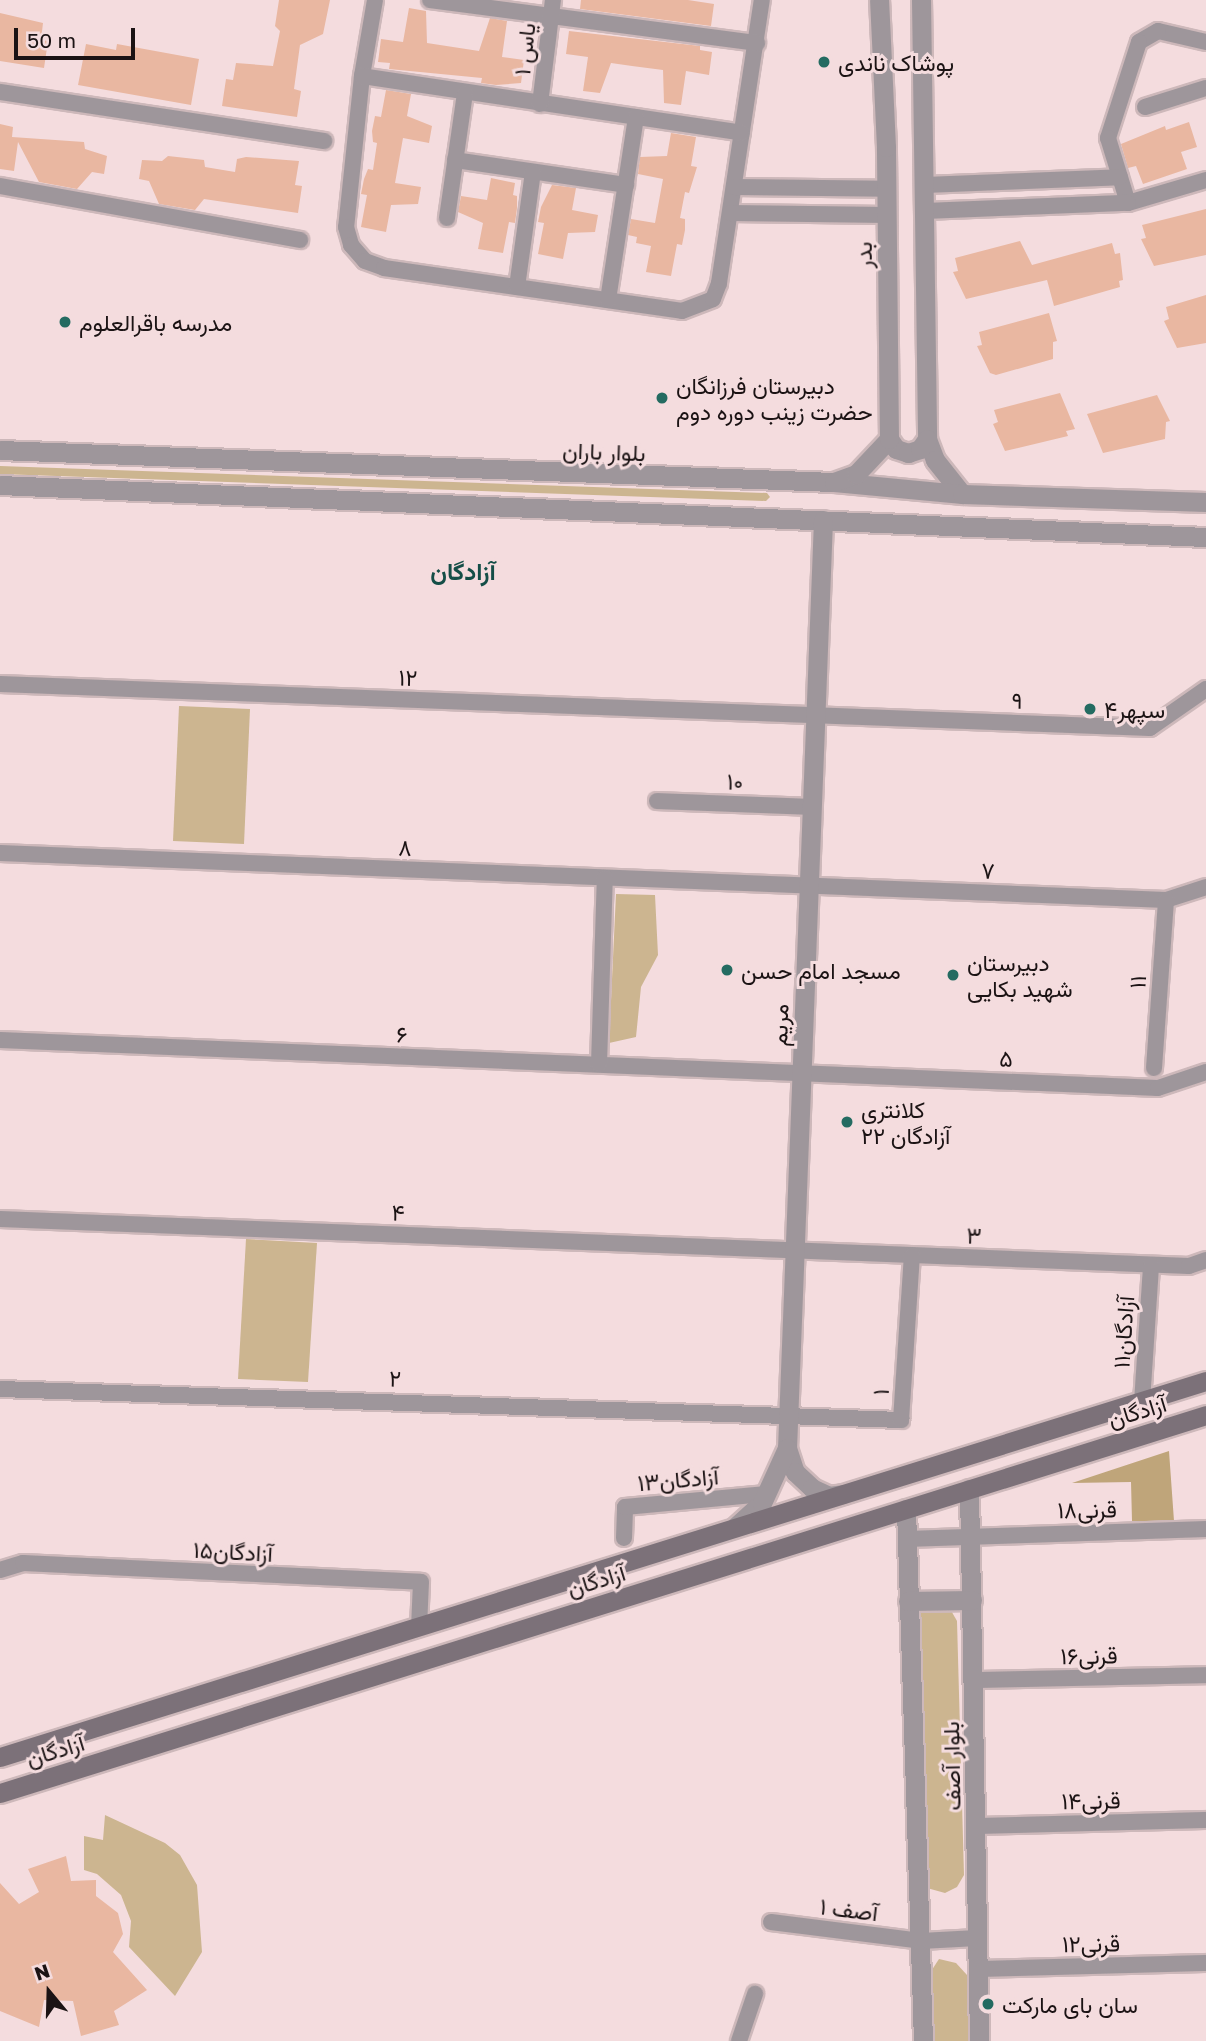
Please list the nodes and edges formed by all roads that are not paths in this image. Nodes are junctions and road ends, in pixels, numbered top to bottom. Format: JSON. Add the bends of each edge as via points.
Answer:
{"nodes":[{"id":1,"x":375,"y":0,"type":"edge"},
{"id":2,"x":430,"y":0,"type":"edge"},
{"id":3,"x":762,"y":0,"type":"edge"},
{"id":4,"x":879,"y":0,"type":"edge"},
{"id":5,"x":921,"y":0,"type":"edge"},
{"id":6,"x":552,"y":7,"type":"edge"},
{"id":7,"x":1206,"y":42,"type":"edge"},
{"id":8,"x":757,"y":43,"type":"junction"},
{"id":9,"x":362,"y":76,"type":"junction"},
{"id":10,"x":1206,"y":88,"type":"edge"},
{"id":11,"x":0,"y":92,"type":"edge"},
{"id":12,"x":466,"y":93,"type":"junction"},
{"id":13,"x":540,"y":104,"type":"junction"},
{"id":14,"x":1145,"y":107,"type":"dead end"},
{"id":15,"x":636,"y":117,"type":"junction"},
{"id":16,"x":742,"y":133,"type":"junction"},
{"id":17,"x":324,"y":141,"type":"dead end"},
{"id":18,"x":455,"y":160,"type":"junction"},
{"id":19,"x":533,"y":172,"type":"junction"},
{"id":20,"x":1120,"y":177,"type":"junction"},
{"id":21,"x":1206,"y":180,"type":"edge"},
{"id":22,"x":960,"y":183,"type":"junction"},
{"id":23,"x":626,"y":185,"type":"junction"},
{"id":24,"x":925,"y":185,"type":"junction"},
{"id":25,"x":0,"y":186,"type":"edge"},
{"id":26,"x":734,"y":187,"type":"junction"},
{"id":27,"x":825,"y":188,"type":"junction"},
{"id":28,"x":887,"y":189,"type":"junction"},
{"id":29,"x":1128,"y":203,"type":"junction"},
{"id":30,"x":958,"y":210,"type":"junction"},
{"id":31,"x":925,"y":211,"type":"junction"},
{"id":32,"x":730,"y":212,"type":"junction"},
{"id":33,"x":822,"y":214,"type":"junction"},
{"id":34,"x":888,"y":215,"type":"junction"},
{"id":35,"x":447,"y":218,"type":"dead end"},
{"id":36,"x":300,"y":240,"type":"dead end"},
{"id":37,"x":517,"y":287,"type":"junction"},
{"id":38,"x":608,"y":300,"type":"junction"},
{"id":39,"x":889,"y":439,"type":"junction"},
{"id":40,"x":927,"y":439,"type":"junction"},
{"id":41,"x":0,"y":450,"type":"edge"},
{"id":42,"x":580,"y":475,"type":"junction"},
{"id":43,"x":834,"y":482,"type":"junction"},
{"id":44,"x":0,"y":485,"type":"edge"},
{"id":45,"x":962,"y":494,"type":"junction"},
{"id":46,"x":1206,"y":502,"type":"edge"},
{"id":47,"x":578,"y":510,"type":"junction"},
{"id":48,"x":823,"y":520,"type":"junction"},
{"id":49,"x":1206,"y":537,"type":"edge"},
{"id":50,"x":0,"y":684,"type":"edge"},
{"id":51,"x":1206,"y":689,"type":"edge"},
{"id":52,"x":815,"y":716,"type":"junction"},
{"id":53,"x":657,"y":801,"type":"dead end"},
{"id":54,"x":812,"y":807,"type":"junction"},
{"id":55,"x":0,"y":853,"type":"edge"},
{"id":56,"x":606,"y":878,"type":"junction"},
{"id":57,"x":809,"y":886,"type":"junction"},
{"id":58,"x":1206,"y":887,"type":"edge"},
{"id":59,"x":1166,"y":900,"type":"junction"},
{"id":60,"x":0,"y":1040,"type":"edge"},
{"id":61,"x":599,"y":1064,"type":"junction"},
{"id":62,"x":1154,"y":1068,"type":"dead end"},
{"id":63,"x":1206,"y":1072,"type":"edge"},
{"id":64,"x":802,"y":1073,"type":"junction"},
{"id":65,"x":0,"y":1219,"type":"edge"},
{"id":66,"x":795,"y":1250,"type":"junction"},
{"id":67,"x":912,"y":1255,"type":"junction"},
{"id":68,"x":1206,"y":1261,"type":"edge"},
{"id":69,"x":1151,"y":1265,"type":"junction"},
{"id":70,"x":1206,"y":1381,"type":"edge"},
{"id":71,"x":0,"y":1389,"type":"edge"},
{"id":72,"x":1142,"y":1402,"type":"junction"},
{"id":73,"x":789,"y":1414,"type":"junction"},
{"id":74,"x":1206,"y":1415,"type":"edge"},
{"id":75,"x":787,"y":1448,"type":"junction"},
{"id":76,"x":969,"y":1489,"type":"junction"},
{"id":77,"x":849,"y":1493,"type":"junction"},
{"id":78,"x":766,"y":1494,"type":"junction"},
{"id":79,"x":906,"y":1509,"type":"junction"},
{"id":80,"x":1206,"y":1529,"type":"edge"},
{"id":81,"x":729,"y":1530,"type":"junction"},
{"id":82,"x":970,"y":1534,"type":"junction"},
{"id":83,"x":624,"y":1538,"type":"dead end"},
{"id":84,"x":907,"y":1539,"type":"junction"},
{"id":85,"x":0,"y":1570,"type":"edge"},
{"id":86,"x":972,"y":1600,"type":"junction"},
{"id":87,"x":908,"y":1601,"type":"junction"},
{"id":88,"x":419,"y":1627,"type":"junction"},
{"id":89,"x":264,"y":1675,"type":"junction"},
{"id":90,"x":1206,"y":1675,"type":"edge"},
{"id":91,"x":974,"y":1680,"type":"junction"},
{"id":92,"x":274,"y":1707,"type":"junction"},
{"id":93,"x":0,"y":1757,"type":"edge"},
{"id":94,"x":0,"y":1793,"type":"edge"},
{"id":95,"x":1206,"y":1820,"type":"edge"},
{"id":96,"x":977,"y":1826,"type":"junction"},
{"id":97,"x":771,"y":1922,"type":"dead end"},
{"id":98,"x":977,"y":1938,"type":"junction"},
{"id":99,"x":920,"y":1941,"type":"junction"},
{"id":100,"x":1206,"y":1963,"type":"edge"},
{"id":101,"x":978,"y":1969,"type":"junction"},
{"id":102,"x":755,"y":1993,"type":"dead end"},
{"id":103,"x":739,"y":2041,"type":"edge"},
{"id":104,"x":923,"y":2041,"type":"edge"},
{"id":105,"x":979,"y":2041,"type":"edge"}],
"edges":[{"from":1,"to":9,"type":"street"},
{"from":2,"to":6,"type":"street"},
{"from":3,"to":8,"type":"street"},
{"from":4,"to":28,"type":"street","name":"بدر"},
{"from":5,"to":24,"type":"street"},
{"from":6,"to":8,"type":"street"},
{"from":6,"to":13,"type":"street","name":"یاس ۱"},
{"from":7,"to":20,"type":"street","via":[[1158,31],[1139,43],[1108,138]]},
{"from":8,"to":16,"type":"street"},
{"from":9,"to":12,"type":"street"},
{"from":9,"to":37,"type":"street","via":[[346,227],[351,245],[365,261],[384,268]]},
{"from":10,"to":14,"type":"street"},
{"from":11,"to":17,"type":"street"},
{"from":12,"to":13,"type":"street"},
{"from":12,"to":18,"type":"street"},
{"from":13,"to":15,"type":"street"},
{"from":15,"to":16,"type":"street"},
{"from":15,"to":23,"type":"street"},
{"from":16,"to":26,"type":"street"},
{"from":18,"to":19,"type":"street"},
{"from":18,"to":35,"type":"street"},
{"from":19,"to":23,"type":"street"},
{"from":19,"to":37,"type":"street"},
{"from":20,"to":22,"type":"street"},
{"from":20,"to":29,"type":"street"},
{"from":21,"to":29,"type":"street"},
{"from":22,"to":24,"type":"street"},
{"from":22,"to":30,"type":"street"},
{"from":23,"to":38,"type":"street"},
{"from":24,"to":31,"type":"street"},
{"from":25,"to":36,"type":"street"},
{"from":26,"to":27,"type":"street"},
{"from":26,"to":32,"type":"street"},
{"from":27,"to":28,"type":"street"},
{"from":27,"to":33,"type":"street"},
{"from":28,"to":34,"type":"street","name":"بدر"},
{"from":29,"to":30,"type":"street"},
{"from":30,"to":31,"type":"street"},
{"from":31,"to":40,"type":"street"},
{"from":32,"to":33,"type":"street"},
{"from":32,"to":38,"type":"street","via":[[713,299],[682,311]]},
{"from":33,"to":34,"type":"street"},
{"from":34,"to":39,"type":"street","name":"بدر"},
{"from":37,"to":38,"type":"street"},
{"from":39,"to":40,"type":"street","via":[[896,449],[908,453],[920,449]]},
{"from":39,"to":43,"type":"street","via":[[856,474]]},
{"from":40,"to":45,"type":"street","via":[[934,460]]},
{"from":41,"to":42,"type":"street","name":"بلوار باران"},
{"from":42,"to":43,"type":"street","name":"بلوار باران"},
{"from":42,"to":47,"type":"street"},
{"from":43,"to":45,"type":"street","name":"بلوار باران"},
{"from":44,"to":47,"type":"street"},
{"from":45,"to":46,"type":"street","name":"بلوار باران"},
{"from":47,"to":48,"type":"street"},
{"from":48,"to":49,"type":"street"},
{"from":48,"to":52,"type":"street","name":"مریم"},
{"from":50,"to":52,"type":"street","name":"۱۲"},
{"from":51,"to":52,"type":"street","name":"۹","via":[[1150,727]]},
{"from":52,"to":54,"type":"street","name":"مریم"},
{"from":53,"to":54,"type":"street","name":"۱۰"},
{"from":54,"to":57,"type":"street","name":"مریم"},
{"from":55,"to":56,"type":"street","name":"۸"},
{"from":56,"to":57,"type":"street","name":"۸"},
{"from":56,"to":61,"type":"street"},
{"from":57,"to":59,"type":"street","name":"۷"},
{"from":57,"to":64,"type":"street","name":"مریم"},
{"from":58,"to":59,"type":"street"},
{"from":59,"to":62,"type":"street","name":"۱۱"},
{"from":60,"to":61,"type":"street","name":"۶"},
{"from":61,"to":64,"type":"street","name":"۶"},
{"from":63,"to":64,"type":"street","name":"۵","via":[[1158,1088]]},
{"from":64,"to":66,"type":"street","name":"مریم"},
{"from":65,"to":66,"type":"street","name":"۴"},
{"from":66,"to":67,"type":"street","name":"۳"},
{"from":66,"to":73,"type":"street","name":"مریم"},
{"from":67,"to":69,"type":"street","name":"۳"},
{"from":67,"to":73,"type":"street","name":"۱","via":[[901,1420]]},
{"from":68,"to":69,"type":"street","name":"۳","via":[[1189,1266]]},
{"from":69,"to":72,"type":"street","name":"آزادگان۱۱"},
{"from":70,"to":72,"type":"main road","name":"آزادگان"},
{"from":71,"to":73,"type":"street","name":"۲"},
{"from":72,"to":77,"type":"main road","name":"آزادگان"},
{"from":73,"to":75,"type":"street","name":"مریم"},
{"from":74,"to":76,"type":"main road","name":"آزادگان"},
{"from":75,"to":77,"type":"street","via":[[795,1472],[812,1488],[829,1496]]},
{"from":75,"to":78,"type":"street"},
{"from":76,"to":79,"type":"main road","name":"آزادگان"},
{"from":76,"to":82,"type":"street","name":"بلوار آصف"},
{"from":77,"to":81,"type":"main road","name":"آزادگان"},
{"from":78,"to":81,"type":"street","via":[[747,1520]]},
{"from":78,"to":83,"type":"street","name":"آزادگان۱۳","via":[[625,1507]]},
{"from":79,"to":84,"type":"street","name":"بلوار آصف"},
{"from":79,"to":92,"type":"main road","name":"آزادگان"},
{"from":80,"to":82,"type":"street","name":"قرنی۱۸"},
{"from":81,"to":88,"type":"main road","name":"آزادگان"},
{"from":82,"to":84,"type":"street","name":"قرنی۱۸"},
{"from":82,"to":86,"type":"street","name":"بلوار آصف"},
{"from":84,"to":87,"type":"street","name":"بلوار آصف"},
{"from":85,"to":88,"type":"street","name":"آزادگان۱۵","via":[[23,1563],[421,1582]]},
{"from":86,"to":87,"type":"street"},
{"from":86,"to":91,"type":"street","name":"بلوار آصف"},
{"from":87,"to":99,"type":"street","name":"بلوار آصف"},
{"from":88,"to":89,"type":"main road","name":"آزادگان"},
{"from":89,"to":92,"type":"main road"},
{"from":89,"to":93,"type":"main road","name":"آزادگان"},
{"from":90,"to":91,"type":"street","name":"قرنی۱۶"},
{"from":91,"to":96,"type":"street","name":"بلوار آصف"},
{"from":92,"to":94,"type":"main road","name":"آزادگان"},
{"from":95,"to":96,"type":"street","name":"قرنی۱۴"},
{"from":96,"to":98,"type":"street","name":"بلوار آصف"},
{"from":97,"to":99,"type":"street","name":"۱ آصف"},
{"from":98,"to":99,"type":"street","name":"۱ آصف"},
{"from":98,"to":101,"type":"street","name":"بلوار آصف"},
{"from":99,"to":104,"type":"street","name":"بلوار آصف"},
{"from":100,"to":101,"type":"street","name":"قرنی۱۲"},
{"from":101,"to":105,"type":"street","name":"بلوار آصف"},
{"from":102,"to":103,"type":"street"}]}
